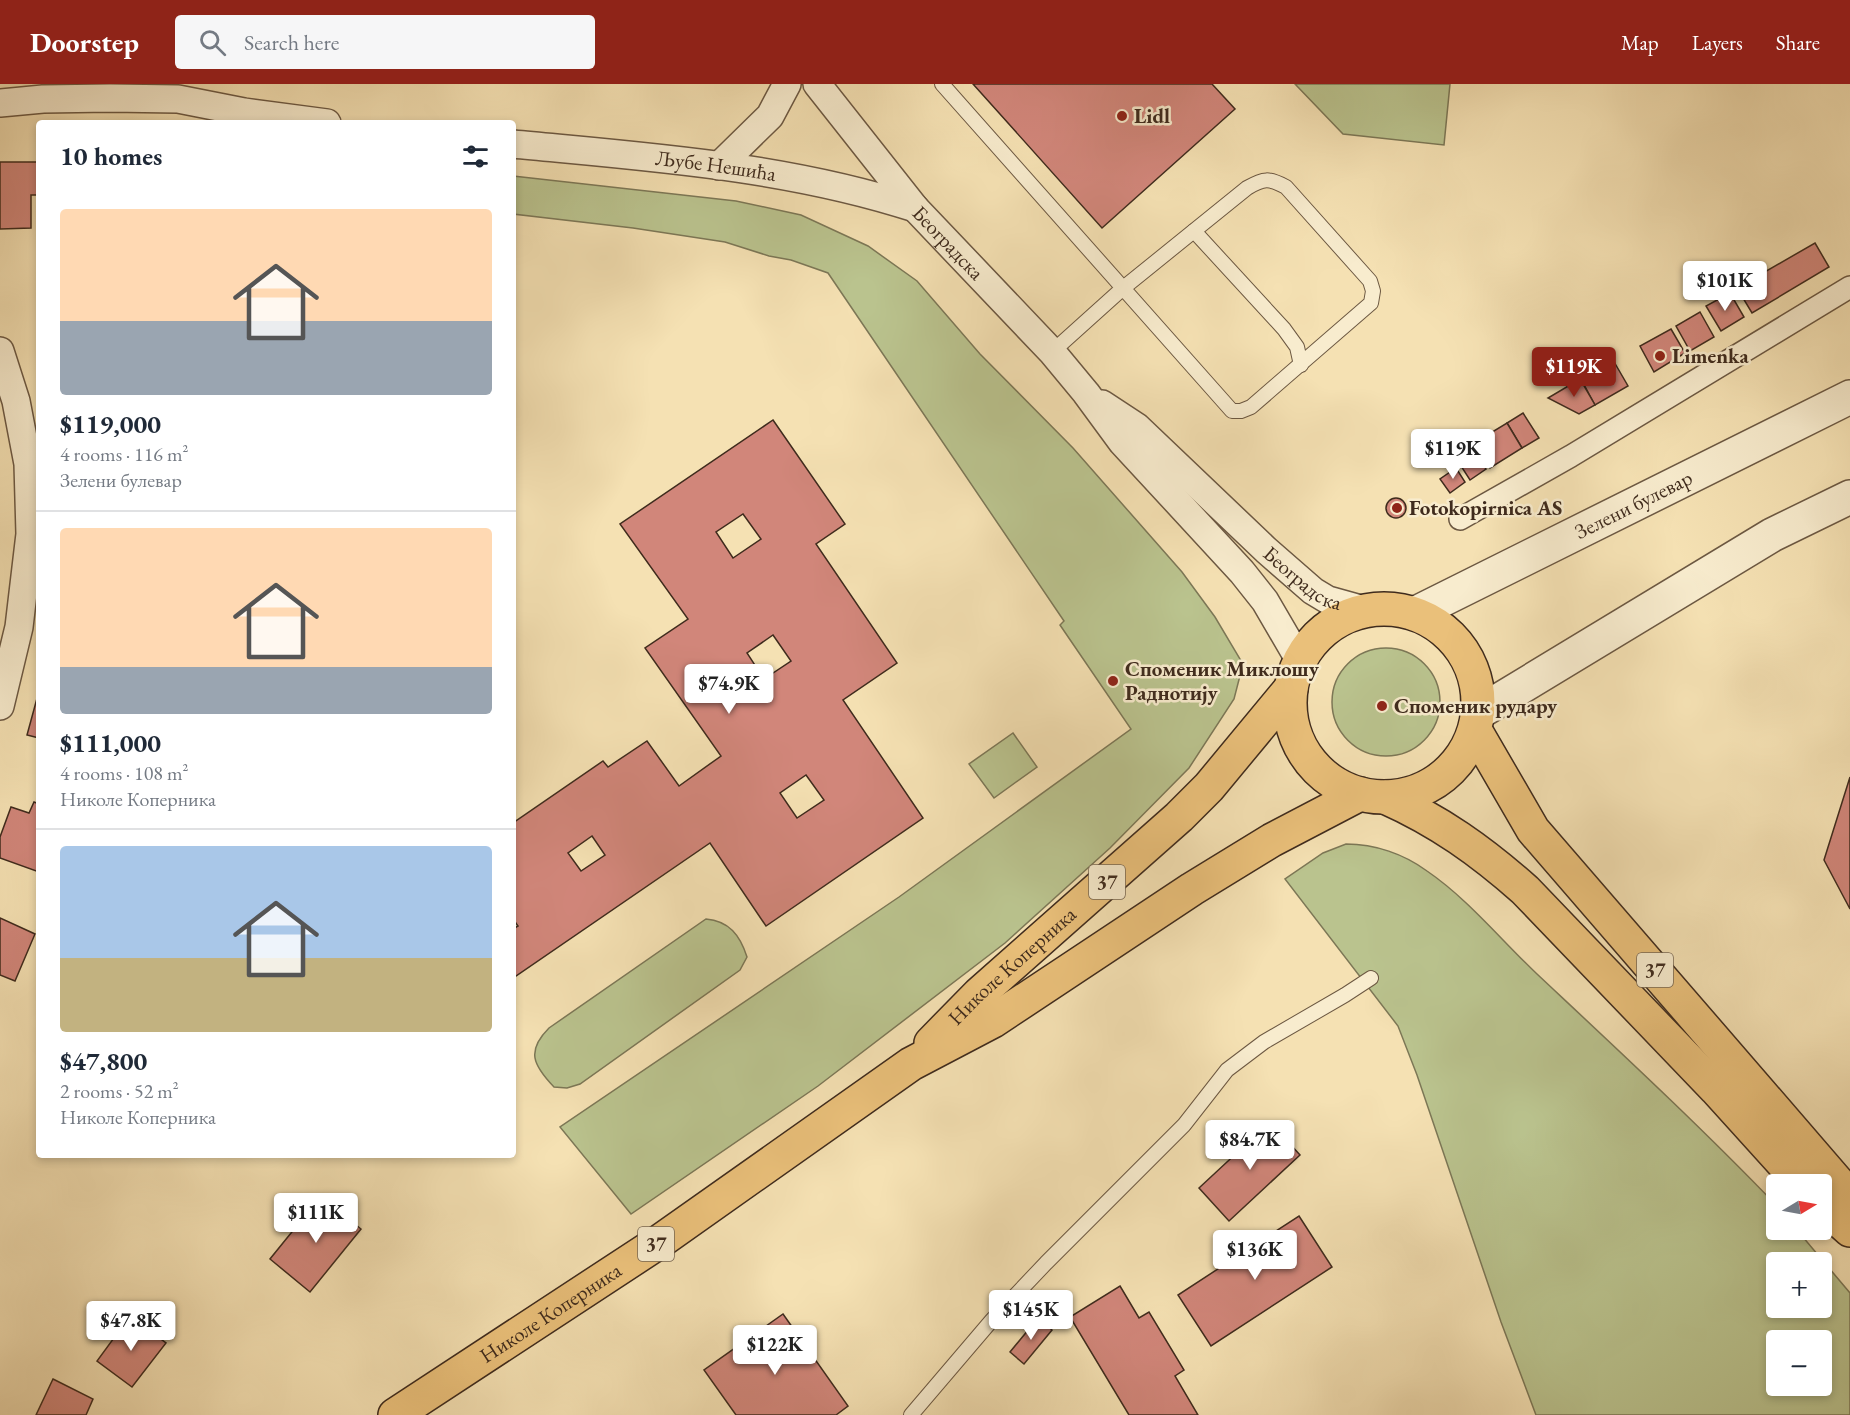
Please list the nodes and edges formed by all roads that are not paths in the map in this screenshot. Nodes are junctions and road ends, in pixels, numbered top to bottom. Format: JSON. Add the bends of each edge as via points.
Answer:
{"nodes":[{"id":1,"x":787,"y":84,"type":"edge"},
{"id":2,"x":816,"y":84,"type":"edge"},
{"id":3,"x":942,"y":84,"type":"edge"},
{"id":4,"x":0,"y":103,"type":"edge"},
{"id":5,"x":304,"y":120,"type":"edge"},
{"id":6,"x":516,"y":144,"type":"edge"},
{"id":7,"x":719,"y":166,"type":"junction"},
{"id":8,"x":915,"y":208,"type":"junction"},
{"id":9,"x":1194,"y":231,"type":"junction"},
{"id":10,"x":1850,"y":287,"type":"edge"},
{"id":11,"x":1122,"y":289,"type":"junction"},
{"id":12,"x":0,"y":351,"type":"edge"},
{"id":13,"x":1052,"y":352,"type":"junction"},
{"id":14,"x":1301,"y":365,"type":"junction"},
{"id":15,"x":1086,"y":393,"type":"junction"},
{"id":16,"x":1850,"y":397,"type":"edge"},
{"id":17,"x":1850,"y":497,"type":"edge"},
{"id":18,"x":1460,"y":519,"type":"dead end"},
{"id":19,"x":1364,"y":610,"type":"junction"},
{"id":20,"x":1416,"y":613,"type":"junction"},
{"id":21,"x":1296,"y":674,"type":"junction"},
{"id":22,"x":0,"y":706,"type":"edge"},
{"id":23,"x":1477,"y":722,"type":"junction"},
{"id":24,"x":1372,"y":796,"type":"junction"},
{"id":25,"x":1371,"y":978,"type":"dead end"},
{"id":26,"x":910,"y":1064,"type":"junction"},
{"id":27,"x":1793,"y":1174,"type":"edge"},
{"id":28,"x":1850,"y":1200,"type":"edge"},
{"id":29,"x":1832,"y":1214,"type":"edge"},
{"id":30,"x":1850,"y":1230,"type":"edge"},
{"id":31,"x":395,"y":1415,"type":"edge"},
{"id":32,"x":911,"y":1415,"type":"edge"}],
"edges":[{"from":1,"to":7,"type":"street","via":[[770,116]]},
{"from":2,"to":8,"type":"street","name":"Београдска"},
{"from":3,"to":11,"type":"lane"},
{"from":4,"to":5,"type":"street","via":[[43,99],[178,99]]},
{"from":6,"to":7,"type":"street","name":"Љубе Нешића"},
{"from":7,"to":8,"type":"street","name":"Љубе Нешића","via":[[878,196]]},
{"from":8,"to":13,"type":"street","name":"Београдска"},
{"from":9,"to":11,"type":"lane"},
{"from":9,"to":14,"type":"lane","via":[[1284,329],[1297,347]]},
{"from":9,"to":14,"type":"lane","via":[[1247,188],[1260,180],[1274,180],[1286,187],[1370,281],[1371,303]]},
{"from":10,"to":18,"type":"street"},
{"from":11,"to":13,"type":"lane"},
{"from":11,"to":14,"type":"lane","via":[[1232,411],[1251,407]]},
{"from":12,"to":22,"type":"street","via":[[16,401],[28,464],[30,534],[18,627]]},
{"from":13,"to":15,"type":"street","name":"Београдска"},
{"from":15,"to":19,"type":"street","name":"Београдска","via":[[1137,427],[1313,591],[1328,600]]},
{"from":15,"to":21,"type":"street","name":"Београдска","via":[[1122,442],[1265,601]]},
{"from":16,"to":20,"type":"street","name":"Зелени булевар"},
{"from":17,"to":23,"type":"street","via":[[1763,541]]},
{"from":19,"to":20,"type":"main road","number":"37","via":[[1391,608]]},
{"from":19,"to":21,"type":"main road","number":"37","via":[[1344,617],[1315,638]]},
{"from":20,"to":23,"type":"main road","number":"37","via":[[1444,629],[1472,666]]},
{"from":21,"to":24,"type":"main road","number":"37","via":[[1291,710],[1295,733],[1310,760],[1332,781]]},
{"from":21,"to":26,"type":"main road","name":"Николе Коперника","number":"37","via":[[1209,787],[979,994]]},
{"from":23,"to":24,"type":"main road","number":"37","via":[[1464,754],[1435,782],[1412,793]]},
{"from":23,"to":28,"type":"main road","number":"37","via":[[1533,830]]},
{"from":24,"to":26,"type":"main road","name":"Николе Коперника","number":"37","via":[[1272,840],[993,1021]]},
{"from":24,"to":27,"type":"main road","number":"37","via":[[1421,813],[1493,862],[1525,890]]},
{"from":25,"to":32,"type":"lane","via":[[1264,1042],[1227,1070],[1184,1125],[992,1320]]},
{"from":26,"to":31,"type":"main road","name":"Николе Коперника","number":"37","via":[[659,1242]]},
{"from":29,"to":30,"type":"main road"}]}
